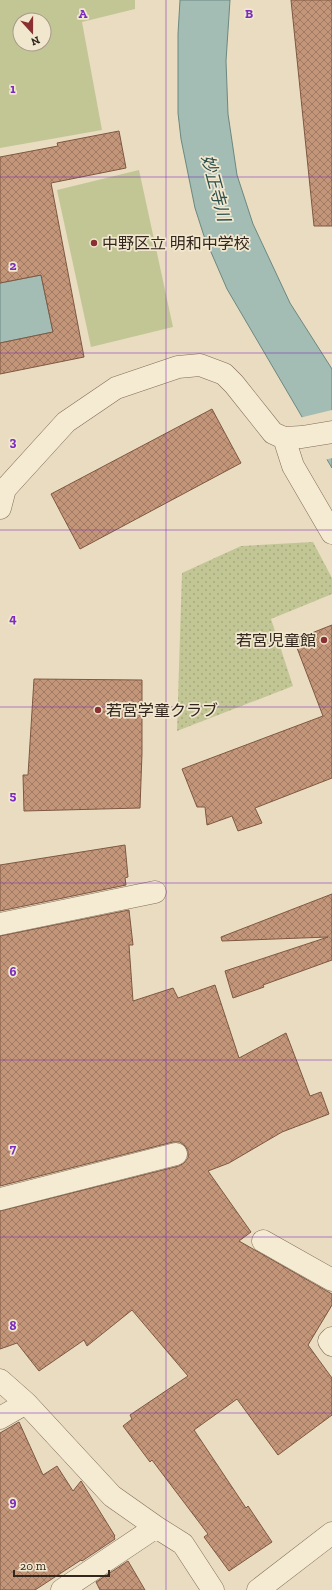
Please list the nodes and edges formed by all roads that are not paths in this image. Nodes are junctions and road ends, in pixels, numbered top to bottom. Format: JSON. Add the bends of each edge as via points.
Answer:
{"nodes":[{"id":1,"x":322,"y":434,"type":"edge"},
{"id":2,"x":284,"y":438,"type":"junction"},
{"id":3,"x":0,"y":508,"type":"edge"},
{"id":4,"x":332,"y":533,"type":"edge"},
{"id":5,"x":155,"y":892,"type":"dead end"},
{"id":6,"x":0,"y":924,"type":"edge"},
{"id":7,"x":176,"y":1154,"type":"dead end"},
{"id":8,"x":0,"y":1199,"type":"edge"},
{"id":9,"x":263,"y":1241,"type":"dead end"},
{"id":10,"x":332,"y":1280,"type":"edge"},
{"id":11,"x":332,"y":1338,"type":"edge"},
{"id":12,"x":332,"y":1345,"type":"edge"},
{"id":13,"x":0,"y":1380,"type":"edge"},
{"id":14,"x":26,"y":1403,"type":"junction"},
{"id":15,"x":0,"y":1418,"type":"edge"},
{"id":16,"x":156,"y":1527,"type":"junction"},
{"id":17,"x":332,"y":1533,"type":"edge"},
{"id":18,"x":62,"y":1590,"type":"edge"},
{"id":19,"x":213,"y":1590,"type":"edge"},
{"id":20,"x":258,"y":1590,"type":"edge"}],
"edges":[{"from":1,"to":2,"type":"street"},
{"from":2,"to":3,"type":"street","via":[[273,434],[224,374],[200,365],[178,367],[116,388],[66,422],[5,489]]},
{"from":2,"to":4,"type":"street","via":[[293,466]]},
{"from":5,"to":6,"type":"street"},
{"from":7,"to":8,"type":"street"},
{"from":9,"to":10,"type":"street"},
{"from":11,"to":12,"type":"street","via":[[329,1341]]},
{"from":13,"to":14,"type":"street"},
{"from":14,"to":15,"type":"street"},
{"from":14,"to":16,"type":"street","via":[[112,1496]]},
{"from":16,"to":18,"type":"street"},
{"from":16,"to":19,"type":"street","via":[[183,1544]]},
{"from":17,"to":20,"type":"street"}]}
